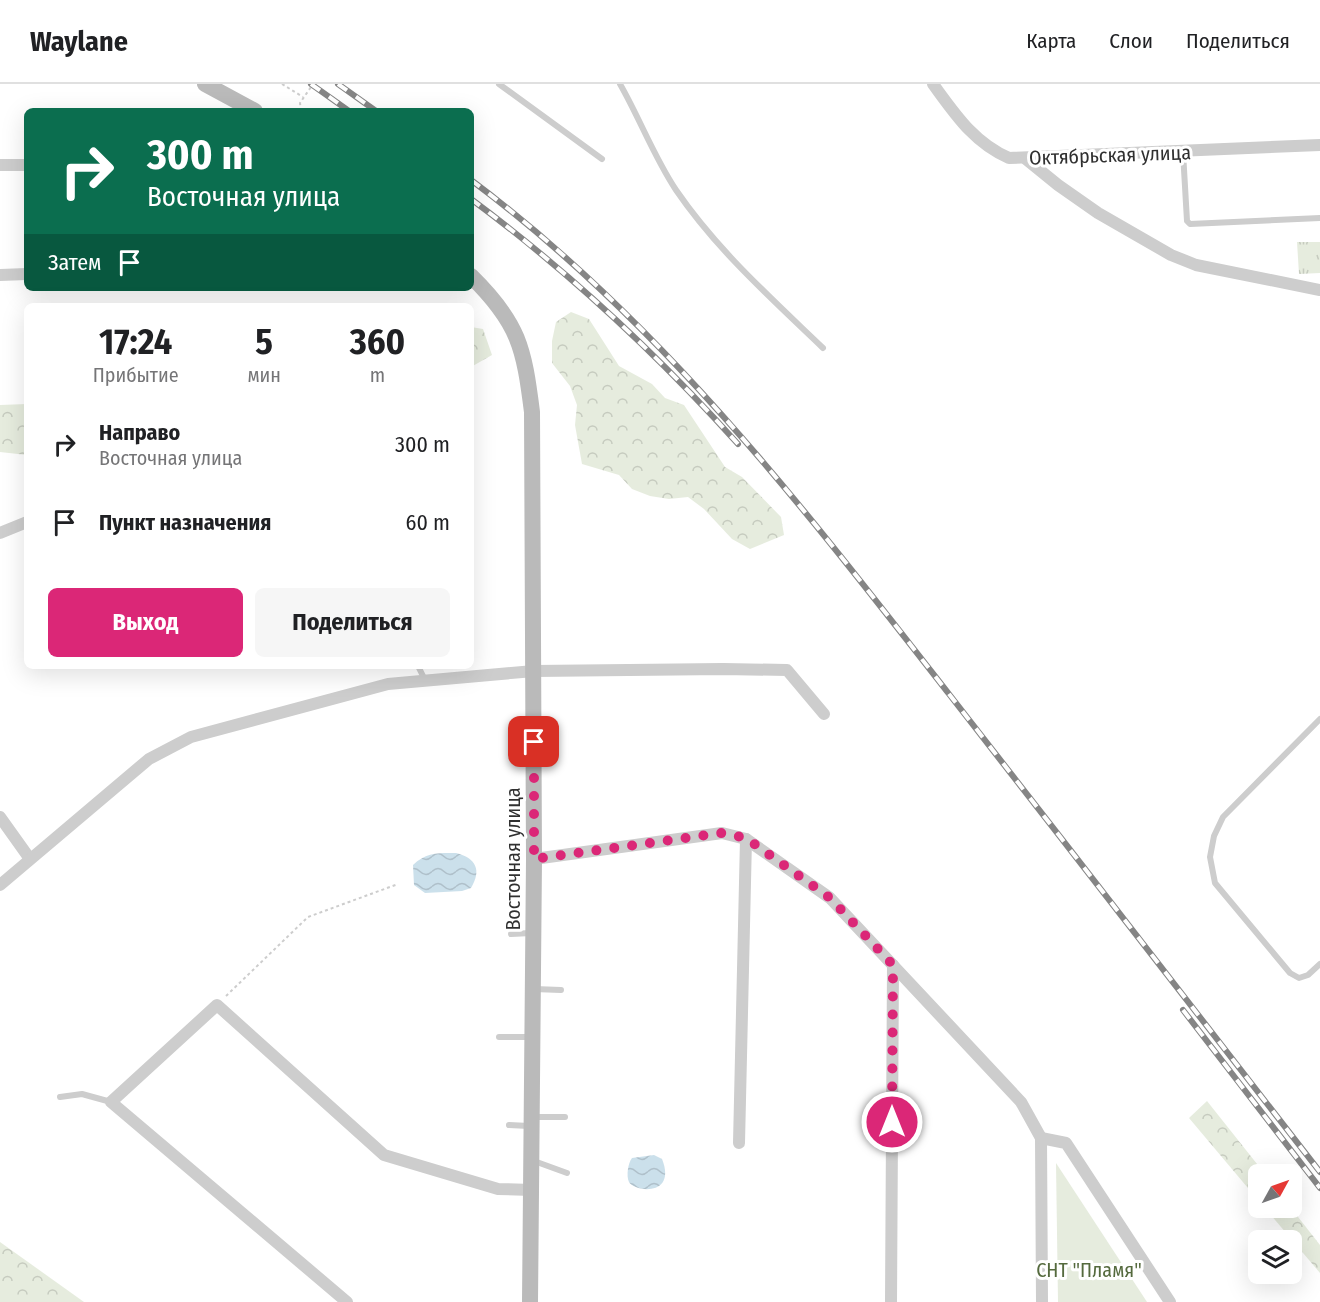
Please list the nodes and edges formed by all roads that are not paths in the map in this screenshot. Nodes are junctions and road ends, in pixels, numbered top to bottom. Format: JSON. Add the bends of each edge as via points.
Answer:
{"nodes":[{"id":1,"x":205,"y":84,"type":"edge"},
{"id":2,"x":499,"y":84,"type":"edge"},
{"id":3,"x":620,"y":84,"type":"edge"},
{"id":4,"x":933,"y":84,"type":"edge"},
{"id":5,"x":249,"y":108,"type":"edge"},
{"id":6,"x":1320,"y":145,"type":"edge"},
{"id":7,"x":1183,"y":152,"type":"junction"},
{"id":8,"x":602,"y":159,"type":"dead end"},
{"id":9,"x":1026,"y":159,"type":"junction"},
{"id":10,"x":0,"y":165,"type":"edge"},
{"id":11,"x":24,"y":165,"type":"edge"},
{"id":12,"x":1320,"y":218,"type":"edge"},
{"id":13,"x":24,"y":274,"type":"edge"},
{"id":14,"x":0,"y":275,"type":"edge"},
{"id":15,"x":474,"y":279,"type":"edge"},
{"id":16,"x":1320,"y":290,"type":"edge"},
{"id":17,"x":823,"y":348,"type":"dead end"},
{"id":18,"x":24,"y":523,"type":"edge"},
{"id":19,"x":0,"y":533,"type":"edge"},
{"id":20,"x":419,"y":669,"type":"edge"},
{"id":21,"x":534,"y":671,"type":"junction"},
{"id":22,"x":425,"y":681,"type":"junction"},
{"id":23,"x":824,"y":714,"type":"dead end"},
{"id":24,"x":1320,"y":719,"type":"edge"},
{"id":25,"x":0,"y":817,"type":"edge"},
{"id":26,"x":746,"y":838,"type":"junction"},
{"id":27,"x":30,"y":859,"type":"junction"},
{"id":28,"x":534,"y":859,"type":"junction"},
{"id":29,"x":0,"y":885,"type":"edge"},
{"id":30,"x":534,"y":933,"type":"junction"},
{"id":31,"x":511,"y":934,"type":"dead end"},
{"id":32,"x":1320,"y":964,"type":"edge"},
{"id":33,"x":893,"y":965,"type":"junction"},
{"id":34,"x":533,"y":988,"type":"junction"},
{"id":35,"x":561,"y":990,"type":"dead end"},
{"id":36,"x":499,"y":1037,"type":"dead end"},
{"id":37,"x":533,"y":1037,"type":"junction"},
{"id":38,"x":60,"y":1097,"type":"dead end"},
{"id":39,"x":111,"y":1102,"type":"junction"},
{"id":40,"x":565,"y":1118,"type":"dead end"},
{"id":41,"x":532,"y":1122,"type":"junction"},
{"id":42,"x":509,"y":1125,"type":"dead end"},
{"id":43,"x":1041,"y":1138,"type":"junction"},
{"id":44,"x":739,"y":1143,"type":"dead end"},
{"id":45,"x":532,"y":1161,"type":"junction"},
{"id":46,"x":567,"y":1173,"type":"dead end"},
{"id":47,"x":532,"y":1190,"type":"junction"},
{"id":48,"x":347,"y":1302,"type":"edge"},
{"id":49,"x":530,"y":1302,"type":"edge"},
{"id":50,"x":891,"y":1302,"type":"edge"},
{"id":51,"x":1042,"y":1302,"type":"edge"},
{"id":52,"x":1170,"y":1302,"type":"edge"}],
"edges":[{"from":1,"to":5,"type":"main road"},
{"from":2,"to":8,"type":"lane"},
{"from":3,"to":17,"type":"lane","via":[[663,168],[700,224]]},
{"from":4,"to":9,"type":"street","name":"Октябрьская улица","via":[[977,140],[994,152]]},
{"from":6,"to":7,"type":"street","name":"Октябрьская улица"},
{"from":7,"to":9,"type":"street","name":"Октябрьская улица"},
{"from":7,"to":12,"type":"lane","via":[[1190,224]]},
{"from":9,"to":16,"type":"street","via":[[1098,213],[1171,255],[1196,265]]},
{"from":10,"to":11,"type":"street"},
{"from":13,"to":14,"type":"street"},
{"from":15,"to":21,"type":"main road","name":"Восточная улица","via":[[505,313],[516,332],[532,412]]},
{"from":18,"to":19,"type":"street"},
{"from":20,"to":22,"type":"lane"},
{"from":21,"to":22,"type":"street"},
{"from":21,"to":23,"type":"street","via":[[787,670]]},
{"from":21,"to":28,"type":"main road","name":"Восточная улица"},
{"from":22,"to":27,"type":"street","via":[[388,684],[191,737],[149,759]]},
{"from":24,"to":32,"type":"lane","via":[[1223,817],[1210,857],[1215,883],[1290,973],[1299,978]]},
{"from":25,"to":27,"type":"street"},
{"from":26,"to":28,"type":"street","via":[[722,833]]},
{"from":26,"to":33,"type":"street","via":[[830,898]]},
{"from":26,"to":44,"type":"street"},
{"from":27,"to":29,"type":"street"},
{"from":28,"to":30,"type":"main road","name":"Восточная улица"},
{"from":30,"to":31,"type":"lane"},
{"from":30,"to":34,"type":"main road","name":"Восточная улица"},
{"from":33,"to":43,"type":"street","via":[[1021,1102]]},
{"from":33,"to":50,"type":"street"},
{"from":34,"to":35,"type":"lane"},
{"from":34,"to":37,"type":"main road","name":"Восточная улица"},
{"from":36,"to":37,"type":"lane"},
{"from":37,"to":41,"type":"main road","name":"Восточная улица"},
{"from":38,"to":39,"type":"lane","via":[[82,1094]]},
{"from":39,"to":47,"type":"street","via":[[217,1005],[384,1155],[498,1189]]},
{"from":39,"to":48,"type":"street"},
{"from":40,"to":41,"type":"lane"},
{"from":41,"to":42,"type":"lane"},
{"from":41,"to":45,"type":"main road","name":"Восточная улица"},
{"from":43,"to":51,"type":"street"},
{"from":43,"to":52,"type":"street","via":[[1066,1143]]},
{"from":45,"to":46,"type":"lane"},
{"from":45,"to":47,"type":"main road","name":"Восточная улица"},
{"from":47,"to":49,"type":"main road","name":"Восточная улица"}]}
